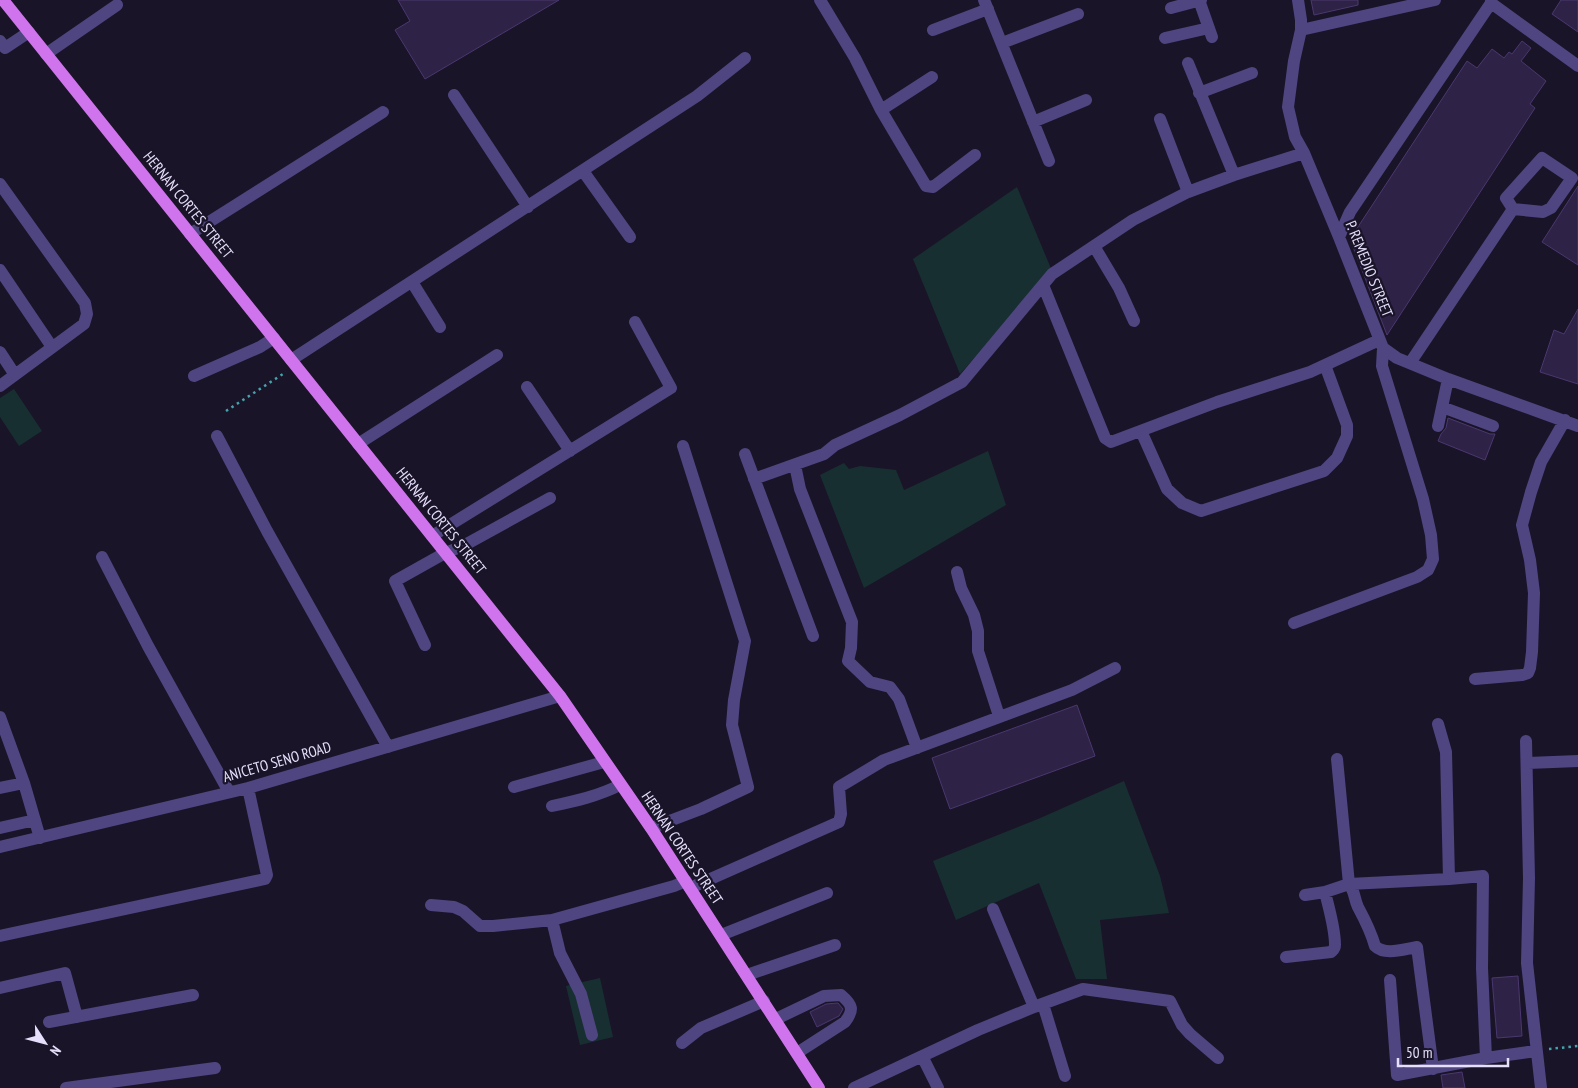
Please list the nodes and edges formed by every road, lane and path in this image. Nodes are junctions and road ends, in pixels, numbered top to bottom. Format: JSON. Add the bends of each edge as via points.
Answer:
{"nodes":[{"id":1,"x":3,"y":0,"type":"edge"},
{"id":2,"x":820,"y":0,"type":"edge"},
{"id":3,"x":1200,"y":0,"type":"edge"},
{"id":4,"x":1298,"y":0,"type":"edge"},
{"id":5,"x":1435,"y":0,"type":"edge"},
{"id":6,"x":1491,"y":1,"type":"edge"},
{"id":7,"x":117,"y":5,"type":"dead end"},
{"id":8,"x":986,"y":5,"type":"edge"},
{"id":9,"x":1171,"y":8,"type":"dead end"},
{"id":10,"x":1078,"y":14,"type":"dead end"},
{"id":11,"x":933,"y":30,"type":"dead end"},
{"id":12,"x":1301,"y":30,"type":"junction"},
{"id":13,"x":29,"y":32,"type":"junction"},
{"id":14,"x":1165,"y":38,"type":"dead end"},
{"id":15,"x":0,"y":41,"type":"edge"},
{"id":16,"x":1002,"y":43,"type":"junction"},
{"id":17,"x":46,"y":54,"type":"junction"},
{"id":18,"x":745,"y":58,"type":"dead end"},
{"id":19,"x":1188,"y":63,"type":"dead end"},
{"id":20,"x":1578,"y":66,"type":"edge"},
{"id":21,"x":1252,"y":73,"type":"dead end"},
{"id":22,"x":932,"y":77,"type":"dead end"},
{"id":23,"x":1199,"y":93,"type":"junction"},
{"id":24,"x":454,"y":95,"type":"dead end"},
{"id":25,"x":1086,"y":100,"type":"dead end"},
{"id":26,"x":881,"y":110,"type":"junction"},
{"id":27,"x":383,"y":112,"type":"dead end"},
{"id":28,"x":1160,"y":119,"type":"dead end"},
{"id":29,"x":1032,"y":122,"type":"junction"},
{"id":30,"x":1304,"y":153,"type":"junction"},
{"id":31,"x":976,"y":155,"type":"dead end"},
{"id":32,"x":1049,"y":161,"type":"dead end"},
{"id":33,"x":583,"y":171,"type":"junction"},
{"id":34,"x":1234,"y":175,"type":"junction"},
{"id":35,"x":0,"y":184,"type":"edge"},
{"id":36,"x":1188,"y":192,"type":"junction"},
{"id":37,"x":528,"y":208,"type":"junction"},
{"id":38,"x":1513,"y":210,"type":"junction"},
{"id":39,"x":190,"y":234,"type":"junction"},
{"id":40,"x":630,"y":237,"type":"dead end"},
{"id":41,"x":1338,"y":237,"type":"junction"},
{"id":42,"x":1094,"y":246,"type":"junction"},
{"id":43,"x":0,"y":270,"type":"edge"},
{"id":44,"x":412,"y":282,"type":"junction"},
{"id":45,"x":1043,"y":285,"type":"junction"},
{"id":46,"x":1134,"y":321,"type":"dead end"},
{"id":47,"x":635,"y":322,"type":"dead end"},
{"id":48,"x":440,"y":327,"type":"dead end"},
{"id":49,"x":274,"y":338,"type":"junction"},
{"id":50,"x":1381,"y":344,"type":"junction"},
{"id":51,"x":52,"y":348,"type":"junction"},
{"id":52,"x":0,"y":352,"type":"edge"},
{"id":53,"x":497,"y":355,"type":"dead end"},
{"id":54,"x":293,"y":363,"type":"junction"},
{"id":55,"x":1410,"y":363,"type":"junction"},
{"id":56,"x":1325,"y":365,"type":"junction"},
{"id":57,"x":15,"y":375,"type":"junction"},
{"id":58,"x":194,"y":376,"type":"dead end"},
{"id":59,"x":1448,"y":380,"type":"junction"},
{"id":60,"x":0,"y":386,"type":"edge"},
{"id":61,"x":526,"y":387,"type":"dead end"},
{"id":62,"x":1442,"y":407,"type":"junction"},
{"id":63,"x":226,"y":411,"type":"dead end"},
{"id":64,"x":1565,"y":420,"type":"junction"},
{"id":65,"x":1438,"y":426,"type":"dead end"},
{"id":66,"x":1493,"y":426,"type":"dead end"},
{"id":67,"x":1578,"y":426,"type":"edge"},
{"id":68,"x":1141,"y":432,"type":"junction"},
{"id":69,"x":216,"y":436,"type":"dead end"},
{"id":70,"x":358,"y":444,"type":"junction"},
{"id":71,"x":683,"y":446,"type":"dead end"},
{"id":72,"x":570,"y":451,"type":"junction"},
{"id":73,"x":745,"y":454,"type":"dead end"},
{"id":74,"x":795,"y":465,"type":"junction"},
{"id":75,"x":754,"y":479,"type":"junction"},
{"id":76,"x":550,"y":498,"type":"dead end"},
{"id":77,"x":432,"y":536,"type":"junction"},
{"id":78,"x":445,"y":553,"type":"junction"},
{"id":79,"x":102,"y":557,"type":"dead end"},
{"id":80,"x":957,"y":572,"type":"dead end"},
{"id":81,"x":1294,"y":623,"type":"dead end"},
{"id":82,"x":813,"y":636,"type":"dead end"},
{"id":83,"x":424,"y":645,"type":"dead end"},
{"id":84,"x":1115,"y":668,"type":"dead end"},
{"id":85,"x":1475,"y":679,"type":"dead end"},
{"id":86,"x":560,"y":696,"type":"junction"},
{"id":87,"x":999,"y":716,"type":"junction"},
{"id":88,"x":1,"y":721,"type":"edge"},
{"id":89,"x":1438,"y":724,"type":"dead end"},
{"id":90,"x":1526,"y":741,"type":"dead end"},
{"id":91,"x":388,"y":747,"type":"junction"},
{"id":92,"x":917,"y":748,"type":"junction"},
{"id":93,"x":1337,"y":759,"type":"dead end"},
{"id":94,"x":1578,"y":761,"type":"edge"},
{"id":95,"x":604,"y":762,"type":"junction"},
{"id":96,"x":1528,"y":763,"type":"junction"},
{"id":97,"x":24,"y":783,"type":"junction"},
{"id":98,"x":620,"y":785,"type":"junction"},
{"id":99,"x":514,"y":787,"type":"dead end"},
{"id":100,"x":0,"y":788,"type":"edge"},
{"id":101,"x":248,"y":788,"type":"junction"},
{"id":102,"x":229,"y":792,"type":"junction"},
{"id":103,"x":552,"y":806,"type":"dead end"},
{"id":104,"x":35,"y":820,"type":"junction"},
{"id":105,"x":0,"y":828,"type":"edge"},
{"id":106,"x":651,"y":828,"type":"junction"},
{"id":107,"x":40,"y":838,"type":"junction"},
{"id":108,"x":0,"y":847,"type":"edge"},
{"id":109,"x":1449,"y":879,"type":"junction"},
{"id":110,"x":688,"y":884,"type":"junction"},
{"id":111,"x":1349,"y":884,"type":"junction"},
{"id":112,"x":1325,"y":892,"type":"junction"},
{"id":113,"x":827,"y":893,"type":"dead end"},
{"id":114,"x":1305,"y":894,"type":"dead end"},
{"id":115,"x":431,"y":905,"type":"dead end"},
{"id":116,"x":993,"y":909,"type":"dead end"},
{"id":117,"x":552,"y":920,"type":"junction"},
{"id":118,"x":721,"y":935,"type":"junction"},
{"id":119,"x":0,"y":936,"type":"edge"},
{"id":120,"x":835,"y":945,"type":"dead end"},
{"id":121,"x":1286,"y":958,"type":"dead end"},
{"id":122,"x":747,"y":975,"type":"junction"},
{"id":123,"x":1390,"y":980,"type":"dead end"},
{"id":124,"x":0,"y":988,"type":"edge"},
{"id":125,"x":193,"y":994,"type":"dead end"},
{"id":126,"x":764,"y":1002,"type":"junction"},
{"id":127,"x":1039,"y":1005,"type":"junction"},
{"id":128,"x":77,"y":1017,"type":"junction"},
{"id":129,"x":776,"y":1019,"type":"junction"},
{"id":130,"x":50,"y":1022,"type":"dead end"},
{"id":131,"x":592,"y":1034,"type":"dead end"},
{"id":132,"x":682,"y":1043,"type":"dead end"},
{"id":133,"x":1578,"y":1046,"type":"edge"},
{"id":134,"x":1536,"y":1051,"type":"junction"},
{"id":135,"x":797,"y":1053,"type":"junction"},
{"id":136,"x":922,"y":1056,"type":"junction"},
{"id":137,"x":1218,"y":1058,"type":"dead end"},
{"id":138,"x":1486,"y":1058,"type":"junction"},
{"id":139,"x":215,"y":1068,"type":"dead end"},
{"id":140,"x":1433,"y":1069,"type":"junction"},
{"id":141,"x":1065,"y":1076,"type":"dead end"},
{"id":142,"x":66,"y":1088,"type":"edge"},
{"id":143,"x":819,"y":1088,"type":"edge"},
{"id":144,"x":854,"y":1088,"type":"edge"},
{"id":145,"x":938,"y":1088,"type":"edge"},
{"id":146,"x":1541,"y":1088,"type":"edge"}],
"edges":[{"from":1,"to":13,"type":"main road","name":"HERNAN CORTES STREET"},
{"from":2,"to":26,"type":"street"},
{"from":3,"to":9,"type":"street"},
{"from":3,"to":14,"type":"street","via":[[1211,33]]},
{"from":4,"to":12,"type":"street","name":"P. REMEDIO STREET"},
{"from":5,"to":12,"type":"street"},
{"from":6,"to":20,"type":"street"},
{"from":6,"to":41,"type":"street","via":[[1350,212]]},
{"from":7,"to":17,"type":"street"},
{"from":8,"to":11,"type":"street"},
{"from":8,"to":16,"type":"street"},
{"from":10,"to":16,"type":"street"},
{"from":12,"to":30,"type":"street","name":"P. REMEDIO STREET","via":[[1288,107],[1295,136]]},
{"from":13,"to":15,"type":"street","via":[[5,48]]},
{"from":13,"to":17,"type":"main road","name":"HERNAN CORTES STREET"},
{"from":16,"to":29,"type":"street"},
{"from":17,"to":39,"type":"main road","name":"HERNAN CORTES STREET"},
{"from":18,"to":33,"type":"street","via":[[697,96]]},
{"from":19,"to":23,"type":"street"},
{"from":21,"to":23,"type":"street"},
{"from":22,"to":26,"type":"street"},
{"from":23,"to":34,"type":"street"},
{"from":24,"to":37,"type":"street"},
{"from":25,"to":29,"type":"street"},
{"from":26,"to":31,"type":"street","via":[[926,186],[933,187]]},
{"from":27,"to":39,"type":"street"},
{"from":28,"to":36,"type":"street"},
{"from":29,"to":32,"type":"street"},
{"from":30,"to":34,"type":"street"},
{"from":30,"to":41,"type":"street","name":"P. REMEDIO STREET"},
{"from":33,"to":37,"type":"street"},
{"from":33,"to":40,"type":"street"},
{"from":34,"to":36,"type":"street"},
{"from":35,"to":51,"type":"street","via":[[86,304],[84,324]]},
{"from":36,"to":42,"type":"street","via":[[1133,220]]},
{"from":37,"to":44,"type":"street"},
{"from":38,"to":38,"type":"street","via":[[1543,212],[1551,208],[1572,178],[1542,158],[1506,198]]},
{"from":38,"to":55,"type":"street"},
{"from":39,"to":49,"type":"main road","name":"HERNAN CORTES STREET"},
{"from":41,"to":50,"type":"street","name":"P. REMEDIO STREET"},
{"from":42,"to":45,"type":"street","via":[[1052,274]]},
{"from":42,"to":46,"type":"street"},
{"from":43,"to":51,"type":"street"},
{"from":44,"to":48,"type":"street"},
{"from":44,"to":54,"type":"street"},
{"from":45,"to":68,"type":"street","via":[[1105,438],[1111,442]]},
{"from":45,"to":74,"type":"street","via":[[962,382],[835,445],[824,454]]},
{"from":47,"to":72,"type":"street","via":[[671,388]]},
{"from":49,"to":54,"type":"main road","name":"HERNAN CORTES STREET"},
{"from":49,"to":58,"type":"street"},
{"from":50,"to":55,"type":"street","via":[[1397,358]]},
{"from":50,"to":56,"type":"street"},
{"from":50,"to":81,"type":"street","name":"P. REMEDIO STREET","via":[[1382,366],[1423,499],[1434,559],[1428,570],[1417,577]]},
{"from":51,"to":57,"type":"street"},
{"from":52,"to":57,"type":"street"},
{"from":53,"to":70,"type":"street"},
{"from":54,"to":63,"type":"path"},
{"from":54,"to":70,"type":"main road","name":"HERNAN CORTES STREET"},
{"from":55,"to":59,"type":"street"},
{"from":56,"to":68,"type":"street"},
{"from":56,"to":68,"type":"street","via":[[1347,424],[1347,436],[1337,458],[1324,471],[1201,511],[1182,503],[1167,489]]},
{"from":57,"to":60,"type":"street"},
{"from":59,"to":62,"type":"street"},
{"from":59,"to":64,"type":"street"},
{"from":61,"to":72,"type":"street"},
{"from":62,"to":65,"type":"street"},
{"from":62,"to":66,"type":"street"},
{"from":64,"to":67,"type":"street"},
{"from":64,"to":85,"type":"street","via":[[1541,462],[1522,526],[1534,593],[1530,668],[1522,675]]},
{"from":69,"to":91,"type":"street"},
{"from":70,"to":77,"type":"main road","name":"HERNAN CORTES STREET"},
{"from":71,"to":106,"type":"street","via":[[745,641],[732,725],[748,787]]},
{"from":72,"to":77,"type":"street"},
{"from":73,"to":75,"type":"street"},
{"from":74,"to":75,"type":"street"},
{"from":74,"to":92,"type":"street","via":[[800,488],[852,622],[848,662],[870,682],[890,687]]},
{"from":75,"to":82,"type":"street"},
{"from":76,"to":78,"type":"street"},
{"from":77,"to":78,"type":"main road","name":"HERNAN CORTES STREET"},
{"from":78,"to":83,"type":"street","via":[[395,581]]},
{"from":78,"to":86,"type":"main road","name":"HERNAN CORTES STREET"},
{"from":79,"to":102,"type":"street"},
{"from":80,"to":87,"type":"street","via":[[974,615],[978,651]]},
{"from":84,"to":87,"type":"street","via":[[1072,690]]},
{"from":86,"to":91,"type":"street","name":"ANICETO SENO ROAD"},
{"from":86,"to":95,"type":"main road","name":"HERNAN CORTES STREET"},
{"from":87,"to":92,"type":"street"},
{"from":88,"to":97,"type":"street"},
{"from":89,"to":109,"type":"street","via":[[1446,752]]},
{"from":90,"to":96,"type":"street"},
{"from":91,"to":101,"type":"street","name":"ANICETO SENO ROAD"},
{"from":92,"to":110,"type":"street","via":[[884,760],[839,787],[839,822]]},
{"from":93,"to":111,"type":"street"},
{"from":94,"to":96,"type":"street"},
{"from":95,"to":98,"type":"main road","name":"HERNAN CORTES STREET"},
{"from":95,"to":99,"type":"street"},
{"from":96,"to":134,"type":"street","via":[[1527,962]]},
{"from":97,"to":100,"type":"street"},
{"from":97,"to":104,"type":"street"},
{"from":98,"to":103,"type":"street","via":[[586,799]]},
{"from":98,"to":106,"type":"main road","name":"HERNAN CORTES STREET"},
{"from":101,"to":102,"type":"street","name":"ANICETO SENO ROAD"},
{"from":101,"to":119,"type":"street","via":[[267,875],[265,879]]},
{"from":102,"to":107,"type":"street","name":"ANICETO SENO ROAD"},
{"from":104,"to":105,"type":"street"},
{"from":104,"to":107,"type":"street"},
{"from":106,"to":110,"type":"main road","name":"HERNAN CORTES STREET"},
{"from":107,"to":108,"type":"street","name":"ANICETO SENO ROAD"},
{"from":109,"to":111,"type":"street"},
{"from":109,"to":138,"type":"street","via":[[1483,876],[1482,968]]},
{"from":110,"to":117,"type":"street"},
{"from":110,"to":118,"type":"main road","name":"HERNAN CORTES STREET"},
{"from":111,"to":112,"type":"street"},
{"from":111,"to":140,"type":"street","via":[[1378,949],[1385,952],[1418,947]]},
{"from":112,"to":114,"type":"street"},
{"from":112,"to":121,"type":"street","via":[[1334,950]]},
{"from":113,"to":118,"type":"street"},
{"from":115,"to":117,"type":"street","via":[[454,907],[480,926]]},
{"from":116,"to":127,"type":"street"},
{"from":117,"to":131,"type":"street","via":[[560,953],[581,994]]},
{"from":118,"to":122,"type":"main road","name":"HERNAN CORTES STREET"},
{"from":120,"to":122,"type":"street"},
{"from":122,"to":126,"type":"main road","name":"HERNAN CORTES STREET"},
{"from":123,"to":140,"type":"street","via":[[1397,1074]]},
{"from":124,"to":128,"type":"street","via":[[65,974]]},
{"from":125,"to":128,"type":"street"},
{"from":126,"to":129,"type":"main road","name":"HERNAN CORTES STREET"},
{"from":126,"to":132,"type":"street","via":[[701,1028]]},
{"from":127,"to":136,"type":"street"},
{"from":127,"to":137,"type":"street","via":[[1083,989],[1170,1001],[1182,1025]]},
{"from":127,"to":141,"type":"street"},
{"from":128,"to":130,"type":"street"},
{"from":129,"to":135,"type":"main road","name":"HERNAN CORTES STREET"},
{"from":129,"to":135,"type":"street","via":[[824,996],[841,995],[850,1004],[852,1008],[845,1022]]},
{"from":133,"to":134,"type":"path"},
{"from":134,"to":138,"type":"street"},
{"from":134,"to":146,"type":"street"},
{"from":135,"to":143,"type":"main road","name":"HERNAN CORTES STREET"},
{"from":136,"to":144,"type":"street"},
{"from":136,"to":145,"type":"street"},
{"from":138,"to":140,"type":"street"},
{"from":139,"to":142,"type":"street"}]}
